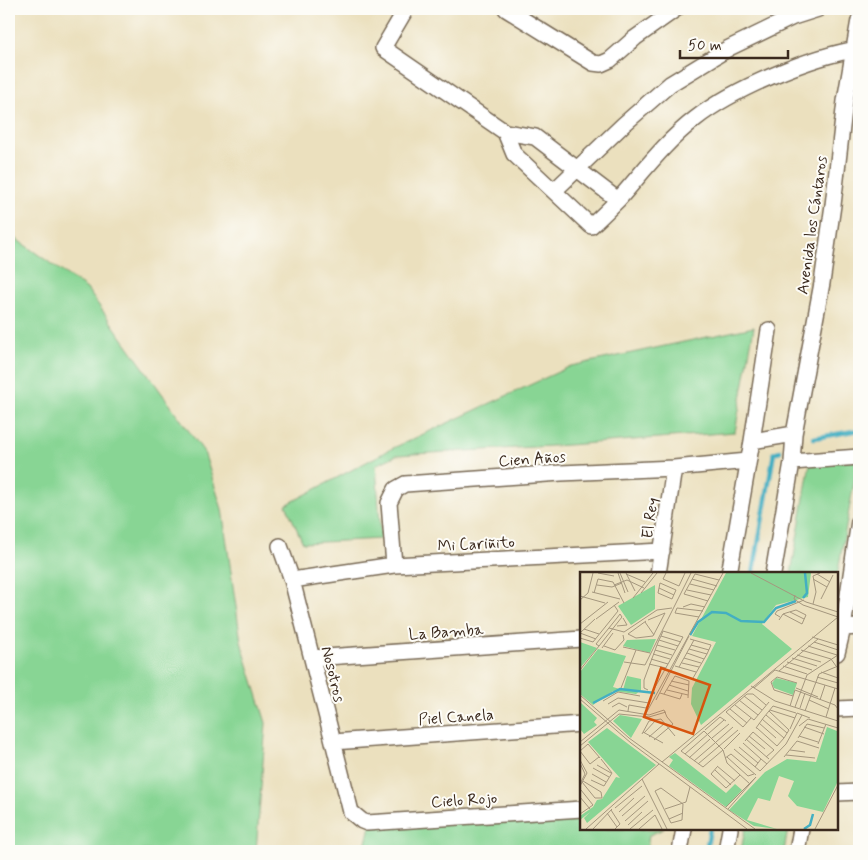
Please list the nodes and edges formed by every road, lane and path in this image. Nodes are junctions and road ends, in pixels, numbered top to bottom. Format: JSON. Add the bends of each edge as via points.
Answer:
{"nodes":[{"id":1,"x":406,"y":9,"type":"edge"},
{"id":2,"x":508,"y":9,"type":"edge"},
{"id":3,"x":818,"y":9,"type":"edge"},
{"id":4,"x":668,"y":11,"type":"edge"},
{"id":5,"x":859,"y":20,"type":"edge"},
{"id":6,"x":856,"y":50,"type":"edge"},
{"id":7,"x":506,"y":132,"type":"junction"},
{"id":8,"x":578,"y":169,"type":"junction"},
{"id":9,"x":554,"y":191,"type":"junction"},
{"id":10,"x":618,"y":200,"type":"junction"},
{"id":11,"x":768,"y":330,"type":"dead end"},
{"id":12,"x":794,"y":434,"type":"junction"},
{"id":13,"x":752,"y":441,"type":"junction"},
{"id":14,"x":859,"y":458,"type":"edge"},
{"id":15,"x":748,"y":461,"type":"junction"},
{"id":16,"x":792,"y":462,"type":"junction"},
{"id":17,"x":674,"y":468,"type":"junction"},
{"id":18,"x":859,"y":522,"type":"edge"},
{"id":19,"x":858,"y":541,"type":"edge"},
{"id":20,"x":280,"y":546,"type":"dead end"},
{"id":21,"x":662,"y":551,"type":"junction"},
{"id":22,"x":394,"y":565,"type":"junction"},
{"id":23,"x":658,"y":572,"type":"edge"},
{"id":24,"x":729,"y":572,"type":"edge"},
{"id":25,"x":773,"y":572,"type":"edge"},
{"id":26,"x":292,"y":580,"type":"junction"},
{"id":27,"x":859,"y":627,"type":"edge"},
{"id":28,"x":843,"y":628,"type":"junction"},
{"id":29,"x":580,"y":639,"type":"edge"},
{"id":30,"x":838,"y":649,"type":"edge"},
{"id":31,"x":312,"y":658,"type":"junction"},
{"id":32,"x":859,"y":708,"type":"edge"},
{"id":33,"x":838,"y":709,"type":"edge"},
{"id":34,"x":580,"y":724,"type":"edge"},
{"id":35,"x":333,"y":742,"type":"junction"},
{"id":36,"x":859,"y":792,"type":"edge"},
{"id":37,"x":838,"y":793,"type":"edge"},
{"id":38,"x":580,"y":809,"type":"edge"},
{"id":39,"x":351,"y":812,"type":"joint"},
{"id":40,"x":684,"y":830,"type":"edge"},
{"id":41,"x":730,"y":830,"type":"edge"},
{"id":42,"x":801,"y":830,"type":"edge"},
{"id":43,"x":680,"y":851,"type":"edge"},
{"id":44,"x":726,"y":851,"type":"edge"},
{"id":45,"x":797,"y":851,"type":"edge"}],
"edges":[{"from":1,"to":7,"type":"street","via":[[383,48]]},
{"from":2,"to":4,"type":"street","via":[[593,63],[601,64]]},
{"from":3,"to":8,"type":"street","via":[[729,48],[670,84]]},
{"from":5,"to":6,"type":"street","name":"Avenida los Cántaros"},
{"from":6,"to":10,"type":"street","via":[[799,66],[748,88],[695,119],[653,158]]},
{"from":6,"to":12,"type":"street","name":"Avenida los Cántaros","via":[[845,102],[822,283]]},
{"from":7,"to":8,"type":"street","via":[[535,137]]},
{"from":7,"to":9,"type":"street","via":[[514,154]]},
{"from":8,"to":9,"type":"street"},
{"from":8,"to":10,"type":"street"},
{"from":9,"to":10,"type":"street","via":[[591,226]]},
{"from":11,"to":13,"type":"street"},
{"from":12,"to":13,"type":"street"},
{"from":12,"to":16,"type":"street","name":"Avenida los Cántaros"},
{"from":13,"to":15,"type":"street"},
{"from":14,"to":16,"type":"street"},
{"from":15,"to":17,"type":"street","name":"Cien Años"},
{"from":15,"to":24,"type":"street"},
{"from":16,"to":25,"type":"street","name":"Avenida los Cántaros"},
{"from":17,"to":21,"type":"street","name":"El Rey"},
{"from":17,"to":22,"type":"street","name":"Cien Años","via":[[405,484],[396,489],[390,502]]},
{"from":18,"to":19,"type":"street"},
{"from":19,"to":28,"type":"street"},
{"from":20,"to":26,"type":"street","name":"Nosotros"},
{"from":21,"to":22,"type":"street","name":"Mi Cariñito"},
{"from":21,"to":23,"type":"street","name":"El Rey"},
{"from":22,"to":26,"type":"street","name":"Mi Cariñito"},
{"from":26,"to":31,"type":"street","name":"Nosotros"},
{"from":27,"to":28,"type":"street"},
{"from":28,"to":30,"type":"street"},
{"from":29,"to":31,"type":"street","name":"La Bamba"},
{"from":31,"to":35,"type":"street","name":"Nosotros"},
{"from":32,"to":33,"type":"street"},
{"from":34,"to":35,"type":"street","name":"Piel Canela"},
{"from":35,"to":39,"type":"street","name":"Nosotros"},
{"from":36,"to":37,"type":"street"},
{"from":38,"to":39,"type":"street","name":"Cielo Rojo","via":[[367,823]]},
{"from":40,"to":43,"type":"street"},
{"from":41,"to":44,"type":"street"},
{"from":42,"to":45,"type":"street"}]}
